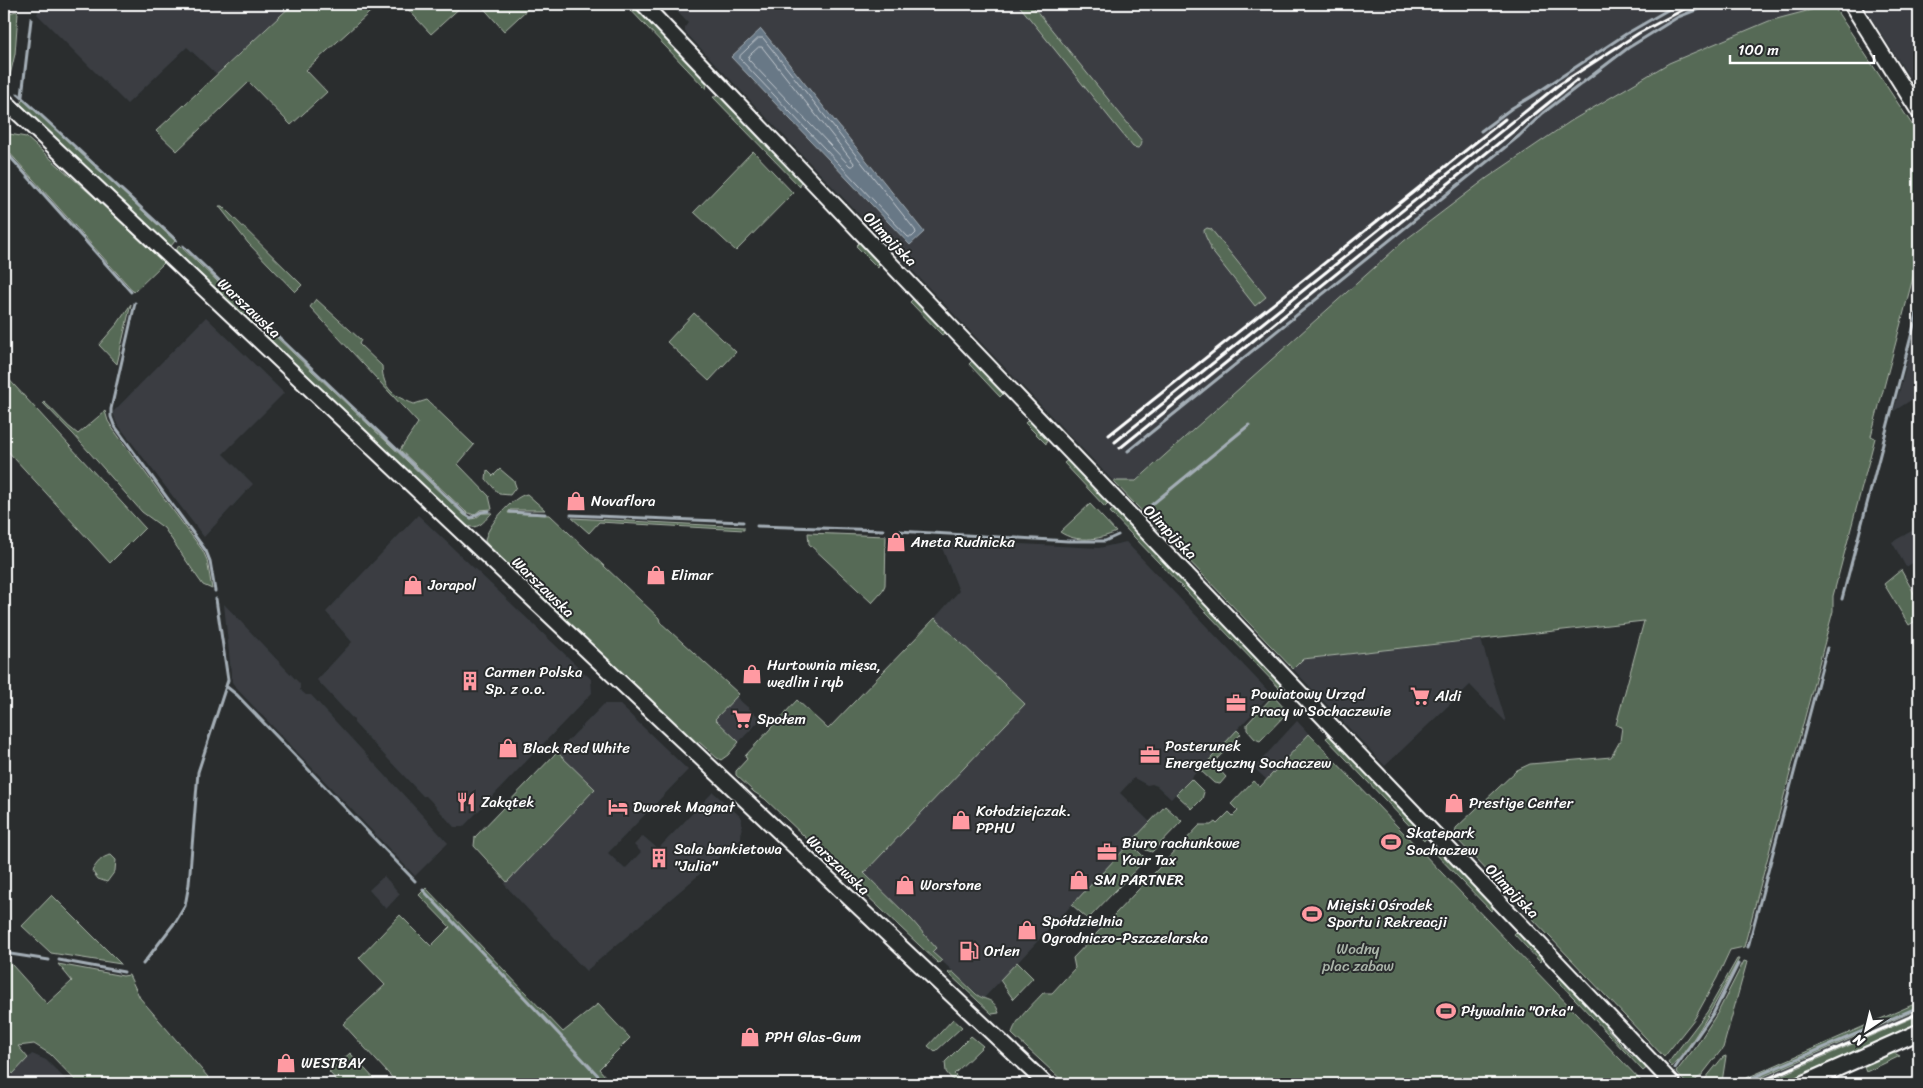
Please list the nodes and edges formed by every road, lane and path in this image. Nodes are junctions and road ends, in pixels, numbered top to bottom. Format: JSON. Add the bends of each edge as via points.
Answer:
{"nodes":[{"id":1,"x":643,"y":4,"type":"edge"},
{"id":2,"x":1851,"y":4,"type":"edge"},
{"id":3,"x":4,"y":100,"type":"edge"},
{"id":4,"x":1919,"y":112,"type":"edge"},
{"id":5,"x":1919,"y":1032,"type":"edge"},
{"id":6,"x":1046,"y":1084,"type":"edge"},
{"id":7,"x":1673,"y":1084,"type":"edge"},
{"id":8,"x":1802,"y":1084,"type":"edge"}],
"edges":[{"from":1,"to":7,"type":"street","name":"Olimpijska"},
{"from":2,"to":4,"type":"street"},
{"from":3,"to":6,"type":"street","name":"Warszawska"},
{"from":5,"to":8,"type":"main road"}]}
